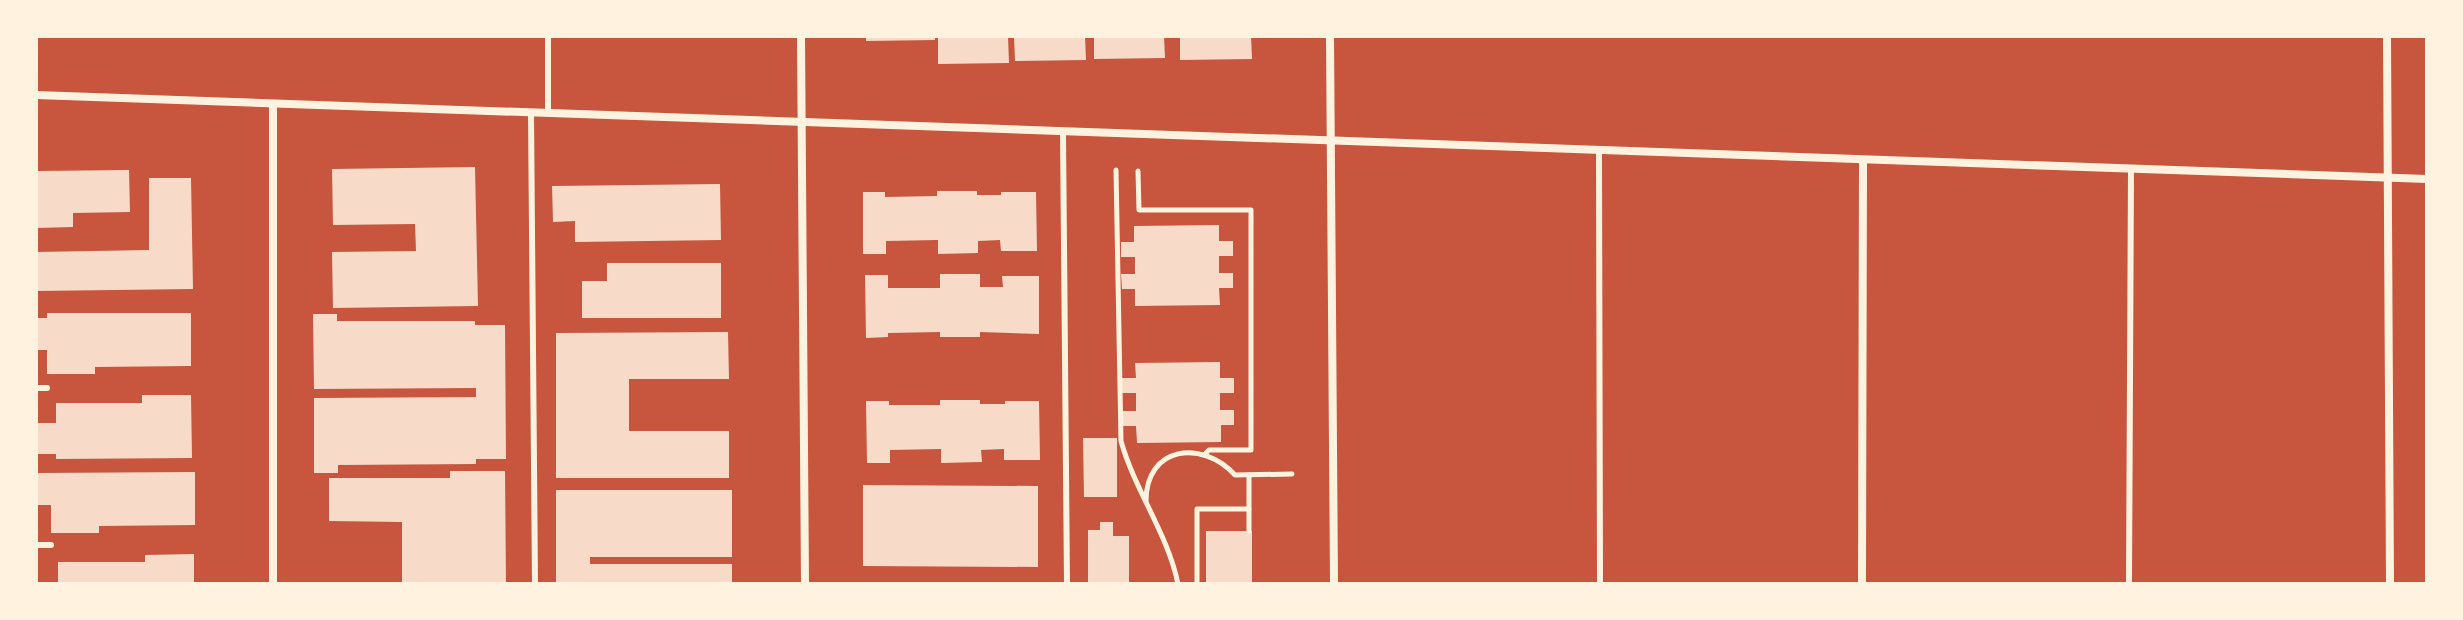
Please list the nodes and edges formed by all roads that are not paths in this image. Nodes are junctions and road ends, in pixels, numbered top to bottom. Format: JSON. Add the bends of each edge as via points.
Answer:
{"nodes":[{"id":1,"x":548,"y":36,"type":"edge"},
{"id":2,"x":801,"y":36,"type":"edge"},
{"id":3,"x":1330,"y":36,"type":"edge"},
{"id":4,"x":2387,"y":36,"type":"edge"},
{"id":5,"x":36,"y":95,"type":"edge"},
{"id":6,"x":273,"y":104,"type":"junction"},
{"id":7,"x":531,"y":113,"type":"junction"},
{"id":8,"x":548,"y":113,"type":"junction"},
{"id":9,"x":802,"y":120,"type":"junction"},
{"id":10,"x":1063,"y":132,"type":"junction"},
{"id":11,"x":1330,"y":141,"type":"junction"},
{"id":12,"x":1599,"y":151,"type":"junction"},
{"id":13,"x":1863,"y":160,"type":"junction"},
{"id":14,"x":2131,"y":169,"type":"junction"},
{"id":15,"x":2388,"y":178,"type":"junction"},
{"id":16,"x":2427,"y":179,"type":"edge"},
{"id":17,"x":36,"y":388,"type":"edge"},
{"id":18,"x":47,"y":388,"type":"dead end"},
{"id":19,"x":36,"y":545,"type":"edge"},
{"id":20,"x":51,"y":545,"type":"dead end"},
{"id":21,"x":273,"y":584,"type":"edge"},
{"id":22,"x":535,"y":584,"type":"edge"},
{"id":23,"x":805,"y":584,"type":"edge"},
{"id":24,"x":1067,"y":584,"type":"edge"},
{"id":25,"x":1334,"y":584,"type":"edge"},
{"id":26,"x":1600,"y":584,"type":"edge"},
{"id":27,"x":1862,"y":584,"type":"edge"},
{"id":28,"x":2129,"y":584,"type":"edge"},
{"id":29,"x":2390,"y":584,"type":"edge"}],
"edges":[{"from":1,"to":8,"type":"lane"},
{"from":2,"to":9,"type":"street"},
{"from":3,"to":11,"type":"street"},
{"from":4,"to":15,"type":"street"},
{"from":5,"to":6,"type":"street"},
{"from":6,"to":7,"type":"street"},
{"from":6,"to":21,"type":"street"},
{"from":7,"to":8,"type":"street"},
{"from":7,"to":22,"type":"lane"},
{"from":8,"to":9,"type":"street"},
{"from":9,"to":10,"type":"street"},
{"from":9,"to":23,"type":"street"},
{"from":10,"to":11,"type":"street"},
{"from":10,"to":24,"type":"lane"},
{"from":11,"to":12,"type":"street"},
{"from":11,"to":25,"type":"street"},
{"from":12,"to":13,"type":"street"},
{"from":12,"to":26,"type":"lane"},
{"from":13,"to":14,"type":"street"},
{"from":13,"to":27,"type":"street"},
{"from":14,"to":15,"type":"street"},
{"from":14,"to":28,"type":"lane"},
{"from":15,"to":16,"type":"street"},
{"from":15,"to":29,"type":"street"},
{"from":17,"to":18,"type":"lane"},
{"from":19,"to":20,"type":"lane"}]}
